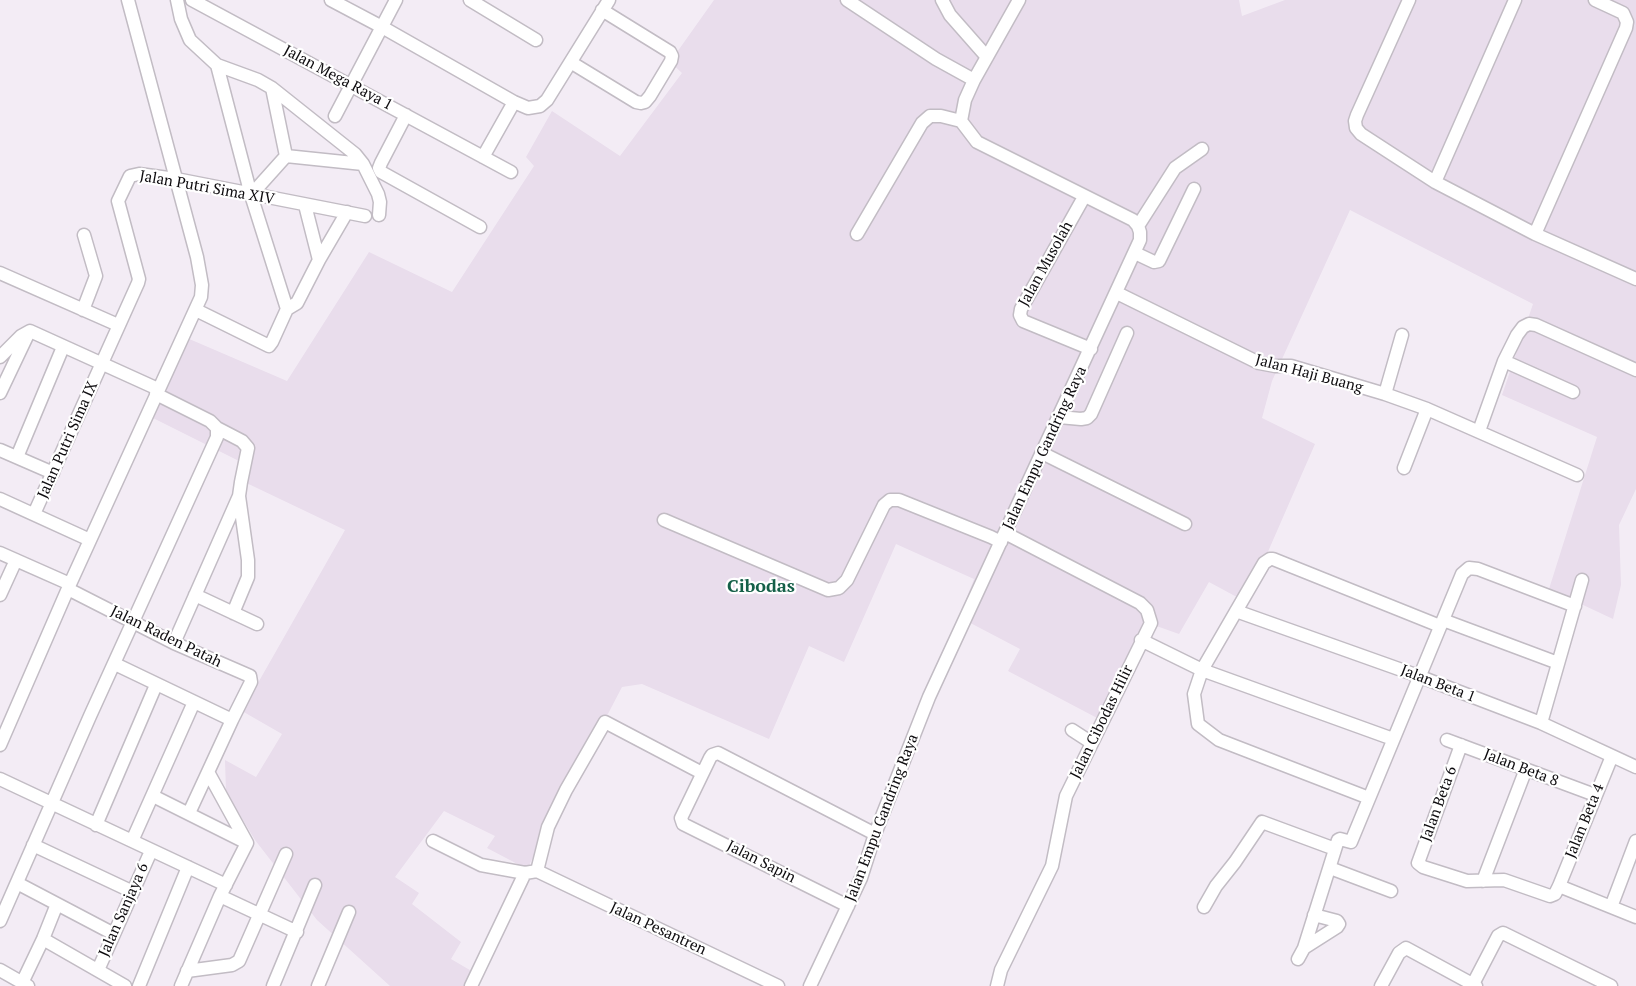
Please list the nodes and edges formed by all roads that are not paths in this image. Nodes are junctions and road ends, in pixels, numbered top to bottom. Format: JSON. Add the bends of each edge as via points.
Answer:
{"nodes":[{"id":1,"x":128,"y":0,"type":"edge"},
{"id":2,"x":176,"y":0,"type":"edge"},
{"id":3,"x":192,"y":0,"type":"edge"},
{"id":4,"x":331,"y":0,"type":"edge"},
{"id":5,"x":396,"y":0,"type":"edge"},
{"id":6,"x":470,"y":0,"type":"edge"},
{"id":7,"x":847,"y":0,"type":"edge"},
{"id":8,"x":942,"y":0,"type":"edge"},
{"id":9,"x":1019,"y":0,"type":"edge"},
{"id":10,"x":1409,"y":0,"type":"edge"},
{"id":11,"x":1516,"y":0,"type":"edge"},
{"id":12,"x":1595,"y":0,"type":"edge"},
{"id":13,"x":606,"y":5,"type":"edge"},
{"id":14,"x":382,"y":27,"type":"junction"},
{"id":15,"x":536,"y":40,"type":"dead end"},
{"id":16,"x":987,"y":57,"type":"junction"},
{"id":17,"x":572,"y":63,"type":"junction"},
{"id":18,"x":217,"y":65,"type":"junction"},
{"id":19,"x":974,"y":80,"type":"junction"},
{"id":20,"x":352,"y":85,"type":"junction"},
{"id":21,"x":272,"y":88,"type":"junction"},
{"id":22,"x":514,"y":102,"type":"junction"},
{"id":23,"x":406,"y":115,"type":"junction"},
{"id":24,"x":335,"y":116,"type":"dead end"},
{"id":25,"x":961,"y":121,"type":"junction"},
{"id":26,"x":1202,"y":149,"type":"dead end"},
{"id":27,"x":286,"y":156,"type":"junction"},
{"id":28,"x":483,"y":157,"type":"junction"},
{"id":29,"x":363,"y":164,"type":"junction"},
{"id":30,"x":511,"y":172,"type":"dead end"},
{"id":31,"x":176,"y":179,"type":"junction"},
{"id":32,"x":1435,"y":182,"type":"junction"},
{"id":33,"x":1194,"y":189,"type":"dead end"},
{"id":34,"x":251,"y":195,"type":"junction"},
{"id":35,"x":1084,"y":197,"type":"junction"},
{"id":36,"x":305,"y":205,"type":"junction"},
{"id":37,"x":347,"y":212,"type":"junction"},
{"id":38,"x":379,"y":215,"type":"dead end"},
{"id":39,"x":365,"y":216,"type":"dead end"},
{"id":40,"x":1138,"y":226,"type":"junction"},
{"id":41,"x":480,"y":227,"type":"dead end"},
{"id":42,"x":857,"y":234,"type":"dead end"},
{"id":43,"x":1535,"y":234,"type":"junction"},
{"id":44,"x":84,"y":235,"type":"dead end"},
{"id":45,"x":1135,"y":254,"type":"junction"},
{"id":46,"x":319,"y":260,"type":"junction"},
{"id":47,"x":0,"y":273,"type":"edge"},
{"id":48,"x":1636,"y":279,"type":"edge"},
{"id":49,"x":1117,"y":292,"type":"junction"},
{"id":50,"x":287,"y":309,"type":"junction"},
{"id":51,"x":83,"y":310,"type":"junction"},
{"id":52,"x":196,"y":310,"type":"junction"},
{"id":53,"x":118,"y":326,"type":"junction"},
{"id":54,"x":26,"y":333,"type":"junction"},
{"id":55,"x":1127,"y":333,"type":"dead end"},
{"id":56,"x":1402,"y":335,"type":"dead end"},
{"id":57,"x":63,"y":346,"type":"junction"},
{"id":58,"x":1091,"y":349,"type":"junction"},
{"id":59,"x":0,"y":357,"type":"edge"},
{"id":60,"x":1504,"y":361,"type":"junction"},
{"id":61,"x":102,"y":365,"type":"junction"},
{"id":62,"x":1636,"y":370,"type":"edge"},
{"id":63,"x":157,"y":392,"type":"junction"},
{"id":64,"x":1573,"y":392,"type":"dead end"},
{"id":65,"x":0,"y":393,"type":"edge"},
{"id":66,"x":1385,"y":394,"type":"junction"},
{"id":67,"x":1427,"y":409,"type":"junction"},
{"id":68,"x":1059,"y":417,"type":"junction"},
{"id":69,"x":217,"y":428,"type":"junction"},
{"id":70,"x":1479,"y":431,"type":"junction"},
{"id":71,"x":0,"y":450,"type":"edge"},
{"id":72,"x":1042,"y":453,"type":"junction"},
{"id":73,"x":16,"y":457,"type":"junction"},
{"id":74,"x":1404,"y":468,"type":"dead end"},
{"id":75,"x":53,"y":473,"type":"junction"},
{"id":76,"x":1577,"y":475,"type":"dead end"},
{"id":77,"x":239,"y":496,"type":"junction"},
{"id":78,"x":0,"y":499,"type":"edge"},
{"id":79,"x":34,"y":514,"type":"junction"},
{"id":80,"x":664,"y":520,"type":"dead end"},
{"id":81,"x":1185,"y":524,"type":"dead end"},
{"id":82,"x":1003,"y":537,"type":"junction"},
{"id":83,"x":90,"y":540,"type":"junction"},
{"id":84,"x":0,"y":553,"type":"edge"},
{"id":85,"x":16,"y":560,"type":"junction"},
{"id":86,"x":1582,"y":580,"type":"dead end"},
{"id":87,"x":69,"y":586,"type":"junction"},
{"id":88,"x":0,"y":595,"type":"edge"},
{"id":89,"x":195,"y":595,"type":"junction"},
{"id":90,"x":1575,"y":606,"type":"junction"},
{"id":91,"x":1236,"y":610,"type":"junction"},
{"id":92,"x":232,"y":613,"type":"junction"},
{"id":93,"x":133,"y":622,"type":"junction"},
{"id":94,"x":1442,"y":623,"type":"junction"},
{"id":95,"x":257,"y":624,"type":"dead end"},
{"id":96,"x":1141,"y":640,"type":"junction"},
{"id":97,"x":174,"y":643,"type":"junction"},
{"id":98,"x":1558,"y":663,"type":"junction"},
{"id":99,"x":115,"y":664,"type":"junction"},
{"id":100,"x":1202,"y":670,"type":"junction"},
{"id":101,"x":1419,"y":677,"type":"junction"},
{"id":102,"x":156,"y":685,"type":"junction"},
{"id":103,"x":194,"y":702,"type":"junction"},
{"id":104,"x":232,"y":720,"type":"junction"},
{"id":105,"x":1541,"y":723,"type":"junction"},
{"id":106,"x":1072,"y":730,"type":"dead end"},
{"id":107,"x":1393,"y":738,"type":"junction"},
{"id":108,"x":1447,"y":740,"type":"dead end"},
{"id":109,"x":1092,"y":743,"type":"junction"},
{"id":110,"x":0,"y":745,"type":"edge"},
{"id":111,"x":1461,"y":745,"type":"junction"},
{"id":112,"x":1622,"y":761,"type":"edge"},
{"id":113,"x":1526,"y":769,"type":"junction"},
{"id":114,"x":208,"y":772,"type":"junction"},
{"id":115,"x":702,"y":773,"type":"junction"},
{"id":116,"x":0,"y":779,"type":"edge"},
{"id":117,"x":1595,"y":795,"type":"junction"},
{"id":118,"x":153,"y":796,"type":"junction"},
{"id":119,"x":1369,"y":798,"type":"junction"},
{"id":120,"x":52,"y":805,"type":"junction"},
{"id":121,"x":189,"y":813,"type":"junction"},
{"id":122,"x":96,"y":825,"type":"junction"},
{"id":123,"x":875,"y":834,"type":"junction"},
{"id":124,"x":132,"y":841,"type":"junction"},
{"id":125,"x":432,"y":841,"type":"dead end"},
{"id":126,"x":1636,"y":841,"type":"edge"},
{"id":127,"x":247,"y":843,"type":"junction"},
{"id":128,"x":33,"y":845,"type":"junction"},
{"id":129,"x":1335,"y":849,"type":"junction"},
{"id":130,"x":151,"y":851,"type":"junction"},
{"id":131,"x":286,"y":854,"type":"dead end"},
{"id":132,"x":188,"y":867,"type":"junction"},
{"id":133,"x":1330,"y":868,"type":"junction"},
{"id":134,"x":531,"y":872,"type":"junction"},
{"id":135,"x":1483,"y":881,"type":"junction"},
{"id":136,"x":17,"y":883,"type":"junction"},
{"id":137,"x":315,"y":886,"type":"dead end"},
{"id":138,"x":1567,"y":889,"type":"junction"},
{"id":139,"x":223,"y":890,"type":"junction"},
{"id":140,"x":1391,"y":891,"type":"dead end"},
{"id":141,"x":133,"y":892,"type":"junction"},
{"id":142,"x":57,"y":904,"type":"junction"},
{"id":143,"x":848,"y":906,"type":"junction"},
{"id":144,"x":1204,"y":907,"type":"dead end"},
{"id":145,"x":1611,"y":907,"type":"junction"},
{"id":146,"x":349,"y":912,"type":"dead end"},
{"id":147,"x":260,"y":915,"type":"junction"},
{"id":148,"x":1314,"y":915,"type":"junction"},
{"id":149,"x":1636,"y":918,"type":"edge"},
{"id":150,"x":0,"y":921,"type":"edge"},
{"id":151,"x":297,"y":932,"type":"junction"},
{"id":152,"x":114,"y":934,"type":"junction"},
{"id":153,"x":44,"y":939,"type":"junction"},
{"id":154,"x":0,"y":970,"type":"edge"},
{"id":155,"x":98,"y":970,"type":"junction"},
{"id":156,"x":187,"y":971,"type":"junction"},
{"id":157,"x":24,"y":985,"type":"edge"},
{"id":158,"x":1474,"y":985,"type":"edge"},
{"id":159,"x":125,"y":986,"type":"edge"},
{"id":160,"x":139,"y":986,"type":"edge"},
{"id":161,"x":181,"y":986,"type":"edge"},
{"id":162,"x":273,"y":986,"type":"edge"},
{"id":163,"x":318,"y":986,"type":"edge"},
{"id":164,"x":471,"y":986,"type":"edge"},
{"id":165,"x":778,"y":986,"type":"edge"},
{"id":166,"x":810,"y":986,"type":"edge"},
{"id":167,"x":997,"y":986,"type":"edge"},
{"id":168,"x":1381,"y":986,"type":"edge"},
{"id":169,"x":1611,"y":986,"type":"edge"}],
"edges":[{"from":1,"to":31,"type":"street"},
{"from":2,"to":18,"type":"street","via":[[190,40]]},
{"from":3,"to":20,"type":"street","name":"Jalan Mega Raya 1"},
{"from":4,"to":14,"type":"street"},
{"from":5,"to":14,"type":"street"},
{"from":6,"to":15,"type":"street"},
{"from":7,"to":19,"type":"street"},
{"from":8,"to":16,"type":"street","via":[[950,15]]},
{"from":9,"to":16,"type":"street"},
{"from":10,"to":32,"type":"street","via":[[1355,121],[1356,128],[1368,139]]},
{"from":11,"to":32,"type":"street"},
{"from":12,"to":43,"type":"street","via":[[1623,13],[1626,28]]},
{"from":13,"to":17,"type":"street"},
{"from":13,"to":17,"type":"street","via":[[670,52],[671,61],[645,102],[636,102]]},
{"from":14,"to":20,"type":"street"},
{"from":14,"to":22,"type":"street"},
{"from":16,"to":19,"type":"street"},
{"from":17,"to":22,"type":"street","via":[[540,106],[528,108]]},
{"from":18,"to":21,"type":"street"},
{"from":18,"to":34,"type":"street"},
{"from":19,"to":25,"type":"street","via":[[965,100]]},
{"from":20,"to":23,"type":"street","name":"Jalan Mega Raya 1"},
{"from":20,"to":24,"type":"street"},
{"from":21,"to":27,"type":"street"},
{"from":21,"to":29,"type":"street","via":[[355,154]]},
{"from":22,"to":28,"type":"street"},
{"from":23,"to":28,"type":"street","name":"Jalan Mega Raya 1"},
{"from":23,"to":41,"type":"street","via":[[381,163],[381,172]]},
{"from":25,"to":35,"type":"street","via":[[977,142]]},
{"from":25,"to":42,"type":"street","via":[[930,116],[922,123]]},
{"from":26,"to":40,"type":"street","via":[[1175,168]]},
{"from":27,"to":29,"type":"street"},
{"from":27,"to":34,"type":"street"},
{"from":28,"to":30,"type":"street","name":"Jalan Mega Raya 1"},
{"from":29,"to":38,"type":"street","via":[[378,194]]},
{"from":31,"to":34,"type":"street","name":"Jalan Putri Sima XIV"},
{"from":31,"to":52,"type":"street","via":[[201,273],[202,285]]},
{"from":31,"to":53,"type":"street","name":"Jalan Putri Sima XIV","via":[[135,174],[130,176],[119,197],[138,279]]},
{"from":32,"to":43,"type":"street"},
{"from":33,"to":45,"type":"street","via":[[1159,261]]},
{"from":34,"to":36,"type":"street","name":"Jalan Putri Sima XIV"},
{"from":34,"to":50,"type":"street"},
{"from":35,"to":40,"type":"street"},
{"from":35,"to":58,"type":"street","name":"Jalan Musolah","via":[[1020,315],[1024,321]]},
{"from":36,"to":37,"type":"street","name":"Jalan Putri Sima XIV"},
{"from":36,"to":46,"type":"street"},
{"from":37,"to":39,"type":"street","name":"Jalan Putri Sima XIV"},
{"from":37,"to":46,"type":"street"},
{"from":40,"to":45,"type":"street","name":"Jalan Empu Gandring Raya","via":[[1140,240]]},
{"from":43,"to":48,"type":"street"},
{"from":44,"to":51,"type":"street","via":[[96,276]]},
{"from":45,"to":49,"type":"street","name":"Jalan Empu Gandring Raya"},
{"from":46,"to":50,"type":"street","via":[[297,303]]},
{"from":47,"to":51,"type":"street"},
{"from":49,"to":58,"type":"street","name":"Jalan Empu Gandring Raya"},
{"from":49,"to":66,"type":"street","name":"Jalan Haji Buang","via":[[1259,363],[1291,366]]},
{"from":50,"to":52,"type":"street","via":[[268,346]]},
{"from":51,"to":53,"type":"street"},
{"from":52,"to":63,"type":"street"},
{"from":53,"to":61,"type":"street","name":"Jalan Putri Sima XIV"},
{"from":54,"to":57,"type":"street"},
{"from":54,"to":59,"type":"street"},
{"from":54,"to":65,"type":"street"},
{"from":55,"to":68,"type":"street","via":[[1091,414],[1081,419]]},
{"from":56,"to":66,"type":"street"},
{"from":57,"to":61,"type":"street"},
{"from":57,"to":73,"type":"street"},
{"from":58,"to":68,"type":"street","name":"Jalan Empu Gandring Raya"},
{"from":60,"to":62,"type":"street","via":[[1517,335],[1529,324]]},
{"from":60,"to":64,"type":"street"},
{"from":60,"to":70,"type":"street"},
{"from":61,"to":63,"type":"street"},
{"from":61,"to":75,"type":"street","name":"Jalan Putri Sima IX"},
{"from":63,"to":69,"type":"street"},
{"from":63,"to":83,"type":"street"},
{"from":66,"to":67,"type":"street","name":"Jalan Haji Buang"},
{"from":67,"to":70,"type":"street","name":"Jalan Haji Buang"},
{"from":67,"to":74,"type":"street"},
{"from":68,"to":72,"type":"street","name":"Jalan Empu Gandring Raya"},
{"from":69,"to":77,"type":"street","via":[[242,441],[248,448]]},
{"from":69,"to":93,"type":"street","via":[[217,437]]},
{"from":70,"to":76,"type":"street","name":"Jalan Haji Buang"},
{"from":71,"to":73,"type":"street"},
{"from":72,"to":81,"type":"street"},
{"from":72,"to":82,"type":"street","name":"Jalan Empu Gandring Raya"},
{"from":73,"to":75,"type":"street"},
{"from":75,"to":79,"type":"street","name":"Jalan Putri Sima IX"},
{"from":77,"to":89,"type":"street"},
{"from":77,"to":92,"type":"street","via":[[248,577]]},
{"from":78,"to":79,"type":"street"},
{"from":79,"to":83,"type":"street"},
{"from":80,"to":82,"type":"street","via":[[828,590],[839,588],[848,580],[884,505],[890,500],[899,500],[991,537]]},
{"from":82,"to":96,"type":"street","name":"Jalan Cibodas Hilir","via":[[1140,603],[1147,610],[1151,623]]},
{"from":82,"to":123,"type":"street","name":"Jalan Empu Gandring Raya","via":[[929,697]]},
{"from":83,"to":87,"type":"street"},
{"from":84,"to":85,"type":"street","name":"Jalan Raden Patah"},
{"from":85,"to":87,"type":"street","name":"Jalan Raden Patah"},
{"from":85,"to":88,"type":"street"},
{"from":86,"to":90,"type":"street"},
{"from":87,"to":93,"type":"street","name":"Jalan Raden Patah"},
{"from":87,"to":110,"type":"street"},
{"from":89,"to":92,"type":"street"},
{"from":89,"to":97,"type":"street"},
{"from":90,"to":94,"type":"street","via":[[1469,568],[1462,574]]},
{"from":90,"to":98,"type":"street"},
{"from":91,"to":94,"type":"street","via":[[1265,561],[1274,559]]},
{"from":91,"to":100,"type":"street"},
{"from":91,"to":101,"type":"street","name":"Jalan Beta 1"},
{"from":92,"to":95,"type":"street"},
{"from":93,"to":97,"type":"street","name":"Jalan Raden Patah"},
{"from":93,"to":99,"type":"street"},
{"from":94,"to":98,"type":"street"},
{"from":94,"to":101,"type":"street"},
{"from":96,"to":100,"type":"street"},
{"from":96,"to":109,"type":"street","name":"Jalan Cibodas Hilir"},
{"from":97,"to":104,"type":"street","name":"Jalan Raden Patah","via":[[250,676],[251,682]]},
{"from":98,"to":105,"type":"street"},
{"from":99,"to":102,"type":"street"},
{"from":99,"to":120,"type":"street"},
{"from":100,"to":107,"type":"street"},
{"from":100,"to":119,"type":"street","via":[[1194,694],[1198,724],[1205,730],[1219,740]]},
{"from":101,"to":105,"type":"street","name":"Jalan Beta 1"},
{"from":101,"to":107,"type":"street"},
{"from":102,"to":103,"type":"street"},
{"from":102,"to":122,"type":"street"},
{"from":103,"to":104,"type":"street"},
{"from":103,"to":118,"type":"street"},
{"from":104,"to":114,"type":"street"},
{"from":105,"to":112,"type":"street","name":"Jalan Beta 1"},
{"from":106,"to":109,"type":"street"},
{"from":107,"to":119,"type":"street"},
{"from":108,"to":111,"type":"street","name":"Jalan Beta 8"},
{"from":109,"to":167,"type":"street","name":"Jalan Cibodas Hilir","via":[[1066,796],[1052,866],[1001,970]]},
{"from":111,"to":113,"type":"street","name":"Jalan Beta 8"},
{"from":111,"to":135,"type":"street","name":"Jalan Beta 6","via":[[1418,863],[1467,881]]},
{"from":112,"to":117,"type":"street","name":"Jalan Beta 4"},
{"from":113,"to":117,"type":"street","name":"Jalan Beta 8"},
{"from":113,"to":135,"type":"street"},
{"from":114,"to":121,"type":"street"},
{"from":114,"to":127,"type":"street"},
{"from":115,"to":123,"type":"street","via":[[712,755],[721,754]]},
{"from":115,"to":134,"type":"street","via":[[605,722],[566,790]]},
{"from":115,"to":143,"type":"street","name":"Jalan Sapin","via":[[681,820],[683,824]]},
{"from":116,"to":120,"type":"street"},
{"from":117,"to":138,"type":"street","name":"Jalan Beta 4"},
{"from":118,"to":121,"type":"street"},
{"from":118,"to":124,"type":"street"},
{"from":119,"to":129,"type":"street","via":[[1351,842],[1339,839]]},
{"from":120,"to":122,"type":"street"},
{"from":120,"to":128,"type":"street"},
{"from":121,"to":127,"type":"street"},
{"from":122,"to":124,"type":"street"},
{"from":123,"to":143,"type":"street","name":"Jalan Empu Gandring Raya"},
{"from":124,"to":130,"type":"street"},
{"from":125,"to":134,"type":"street","name":"Jalan Pesantren","via":[[481,865]]},
{"from":126,"to":145,"type":"street"},
{"from":127,"to":139,"type":"street"},
{"from":128,"to":136,"type":"street"},
{"from":128,"to":141,"type":"street"},
{"from":129,"to":133,"type":"street"},
{"from":129,"to":144,"type":"street","via":[[1262,822]]},
{"from":130,"to":132,"type":"street"},
{"from":130,"to":141,"type":"street","name":"Jalan Sanjaya 6"},
{"from":131,"to":147,"type":"street"},
{"from":132,"to":139,"type":"street"},
{"from":132,"to":160,"type":"street"},
{"from":133,"to":140,"type":"street"},
{"from":133,"to":148,"type":"street"},
{"from":134,"to":164,"type":"street"},
{"from":134,"to":165,"type":"street","name":"Jalan Pesantren"},
{"from":135,"to":138,"type":"street","via":[[1513,882],[1550,896]]},
{"from":136,"to":142,"type":"street"},
{"from":136,"to":150,"type":"street"},
{"from":137,"to":151,"type":"street"},
{"from":138,"to":145,"type":"street"},
{"from":139,"to":147,"type":"street"},
{"from":139,"to":156,"type":"street"},
{"from":141,"to":152,"type":"street","name":"Jalan Sanjaya 6"},
{"from":142,"to":152,"type":"street"},
{"from":142,"to":153,"type":"street"},
{"from":143,"to":166,"type":"street","name":"Jalan Empu Gandring Raya"},
{"from":145,"to":149,"type":"street"},
{"from":146,"to":163,"type":"street"},
{"from":147,"to":151,"type":"street"},
{"from":147,"to":156,"type":"street","via":[[236,964]]},
{"from":148,"to":148,"type":"street","via":[[1301,954],[1339,924]]},
{"from":151,"to":162,"type":"street"},
{"from":152,"to":155,"type":"street","name":"Jalan Sanjaya 6"},
{"from":153,"to":155,"type":"street"},
{"from":153,"to":157,"type":"street"},
{"from":154,"to":157,"type":"street"},
{"from":155,"to":159,"type":"street"},
{"from":156,"to":161,"type":"street"},
{"from":158,"to":168,"type":"street","via":[[1404,948]]},
{"from":158,"to":169,"type":"street","via":[[1498,936],[1503,933]]}]}
